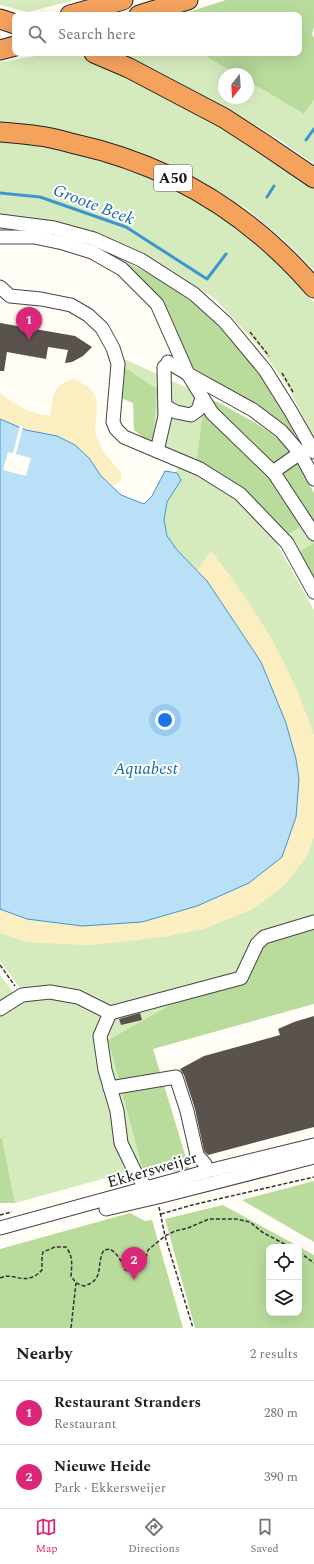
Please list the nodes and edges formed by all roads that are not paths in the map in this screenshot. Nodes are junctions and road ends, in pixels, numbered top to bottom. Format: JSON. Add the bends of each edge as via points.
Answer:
{"nodes":[{"id":1,"x":123,"y":0,"type":"edge"},
{"id":2,"x":188,"y":0,"type":"edge"},
{"id":3,"x":81,"y":12,"type":"edge"},
{"id":4,"x":149,"y":12,"type":"edge"},
{"id":5,"x":0,"y":19,"type":"edge"},
{"id":6,"x":12,"y":23,"type":"edge"},
{"id":7,"x":12,"y":28,"type":"edge"},
{"id":8,"x":0,"y":30,"type":"edge"},
{"id":9,"x":12,"y":47,"type":"edge"},
{"id":10,"x":0,"y":50,"type":"edge"},
{"id":11,"x":101,"y":56,"type":"edge"},
{"id":12,"x":0,"y":132,"type":"edge"},
{"id":13,"x":314,"y":178,"type":"edge"},
{"id":14,"x":0,"y":221,"type":"edge"},
{"id":15,"x":0,"y":237,"type":"edge"},
{"id":16,"x":0,"y":287,"type":"edge"},
{"id":17,"x":314,"y":288,"type":"edge"},
{"id":18,"x":188,"y":374,"type":"junction"},
{"id":19,"x":202,"y":398,"type":"junction"},
{"id":20,"x":165,"y":406,"type":"junction"},
{"id":21,"x":157,"y":451,"type":"junction"},
{"id":22,"x":308,"y":451,"type":"edge"},
{"id":23,"x":273,"y":472,"type":"junction"},
{"id":24,"x":314,"y":479,"type":"edge"},
{"id":25,"x":314,"y":534,"type":"edge"},
{"id":26,"x":314,"y":592,"type":"edge"},
{"id":27,"x":314,"y":922,"type":"edge"},
{"id":28,"x":0,"y":1009,"type":"edge"},
{"id":29,"x":110,"y":1014,"type":"junction"},
{"id":30,"x":110,"y":1088,"type":"junction"},
{"id":31,"x":314,"y":1145,"type":"edge"},
{"id":32,"x":314,"y":1157,"type":"edge"},
{"id":33,"x":206,"y":1169,"type":"junction"},
{"id":34,"x":147,"y":1189,"type":"junction"},
{"id":35,"x":0,"y":1228,"type":"edge"},
{"id":36,"x":0,"y":1236,"type":"edge"}],
"edges":[{"from":1,"to":3,"type":"highway"},
{"from":2,"to":4,"type":"highway"},
{"from":5,"to":6,"type":"highway"},
{"from":7,"to":8,"type":"highway"},
{"from":9,"to":10,"type":"highway"},
{"from":11,"to":13,"type":"highway","via":[[224,118]]},
{"from":12,"to":17,"type":"highway","number":"A50","via":[[41,136],[96,148],[137,161],[179,180],[206,195],[258,232],[283,253]]},
{"from":14,"to":22,"type":"street","via":[[54,228],[94,239],[141,260],[194,294],[225,322],[265,370],[290,410]]},
{"from":15,"to":18,"type":"street","via":[[34,237],[63,243],[92,252],[122,269],[158,304]]},
{"from":16,"to":21,"type":"street","via":[[10,296],[41,298],[71,305],[88,315],[102,328],[118,364],[113,422],[116,429],[124,438]]},
{"from":18,"to":19,"type":"street"},
{"from":18,"to":20,"type":"street","via":[[166,365]]},
{"from":18,"to":22,"type":"street","via":[[253,410]]},
{"from":19,"to":20,"type":"street","via":[[198,410],[191,415],[176,412]]},
{"from":19,"to":23,"type":"street","via":[[212,413]]},
{"from":20,"to":21,"type":"street"},
{"from":21,"to":26,"type":"street","via":[[200,469],[240,494],[288,543]]},
{"from":22,"to":23,"type":"street"},
{"from":22,"to":24,"type":"street"},
{"from":23,"to":25,"type":"street"},
{"from":27,"to":29,"type":"street","via":[[264,937],[257,944],[241,978]]},
{"from":28,"to":29,"type":"street","via":[[22,995],[50,992],[78,997]]},
{"from":29,"to":30,"type":"street","via":[[100,1036]]},
{"from":30,"to":33,"type":"street","via":[[176,1077],[197,1155]]},
{"from":30,"to":34,"type":"street","via":[[117,1111],[121,1144]]},
{"from":31,"to":33,"type":"street","name":"Ekkersweijer"},
{"from":32,"to":33,"type":"street","name":"Ekkersweijer"},
{"from":33,"to":34,"type":"street","name":"Ekkersweijer"},
{"from":33,"to":36,"type":"street","name":"Ekkersweijer","via":[[166,1195]]},
{"from":34,"to":35,"type":"street","name":"Ekkersweijer"}]}
